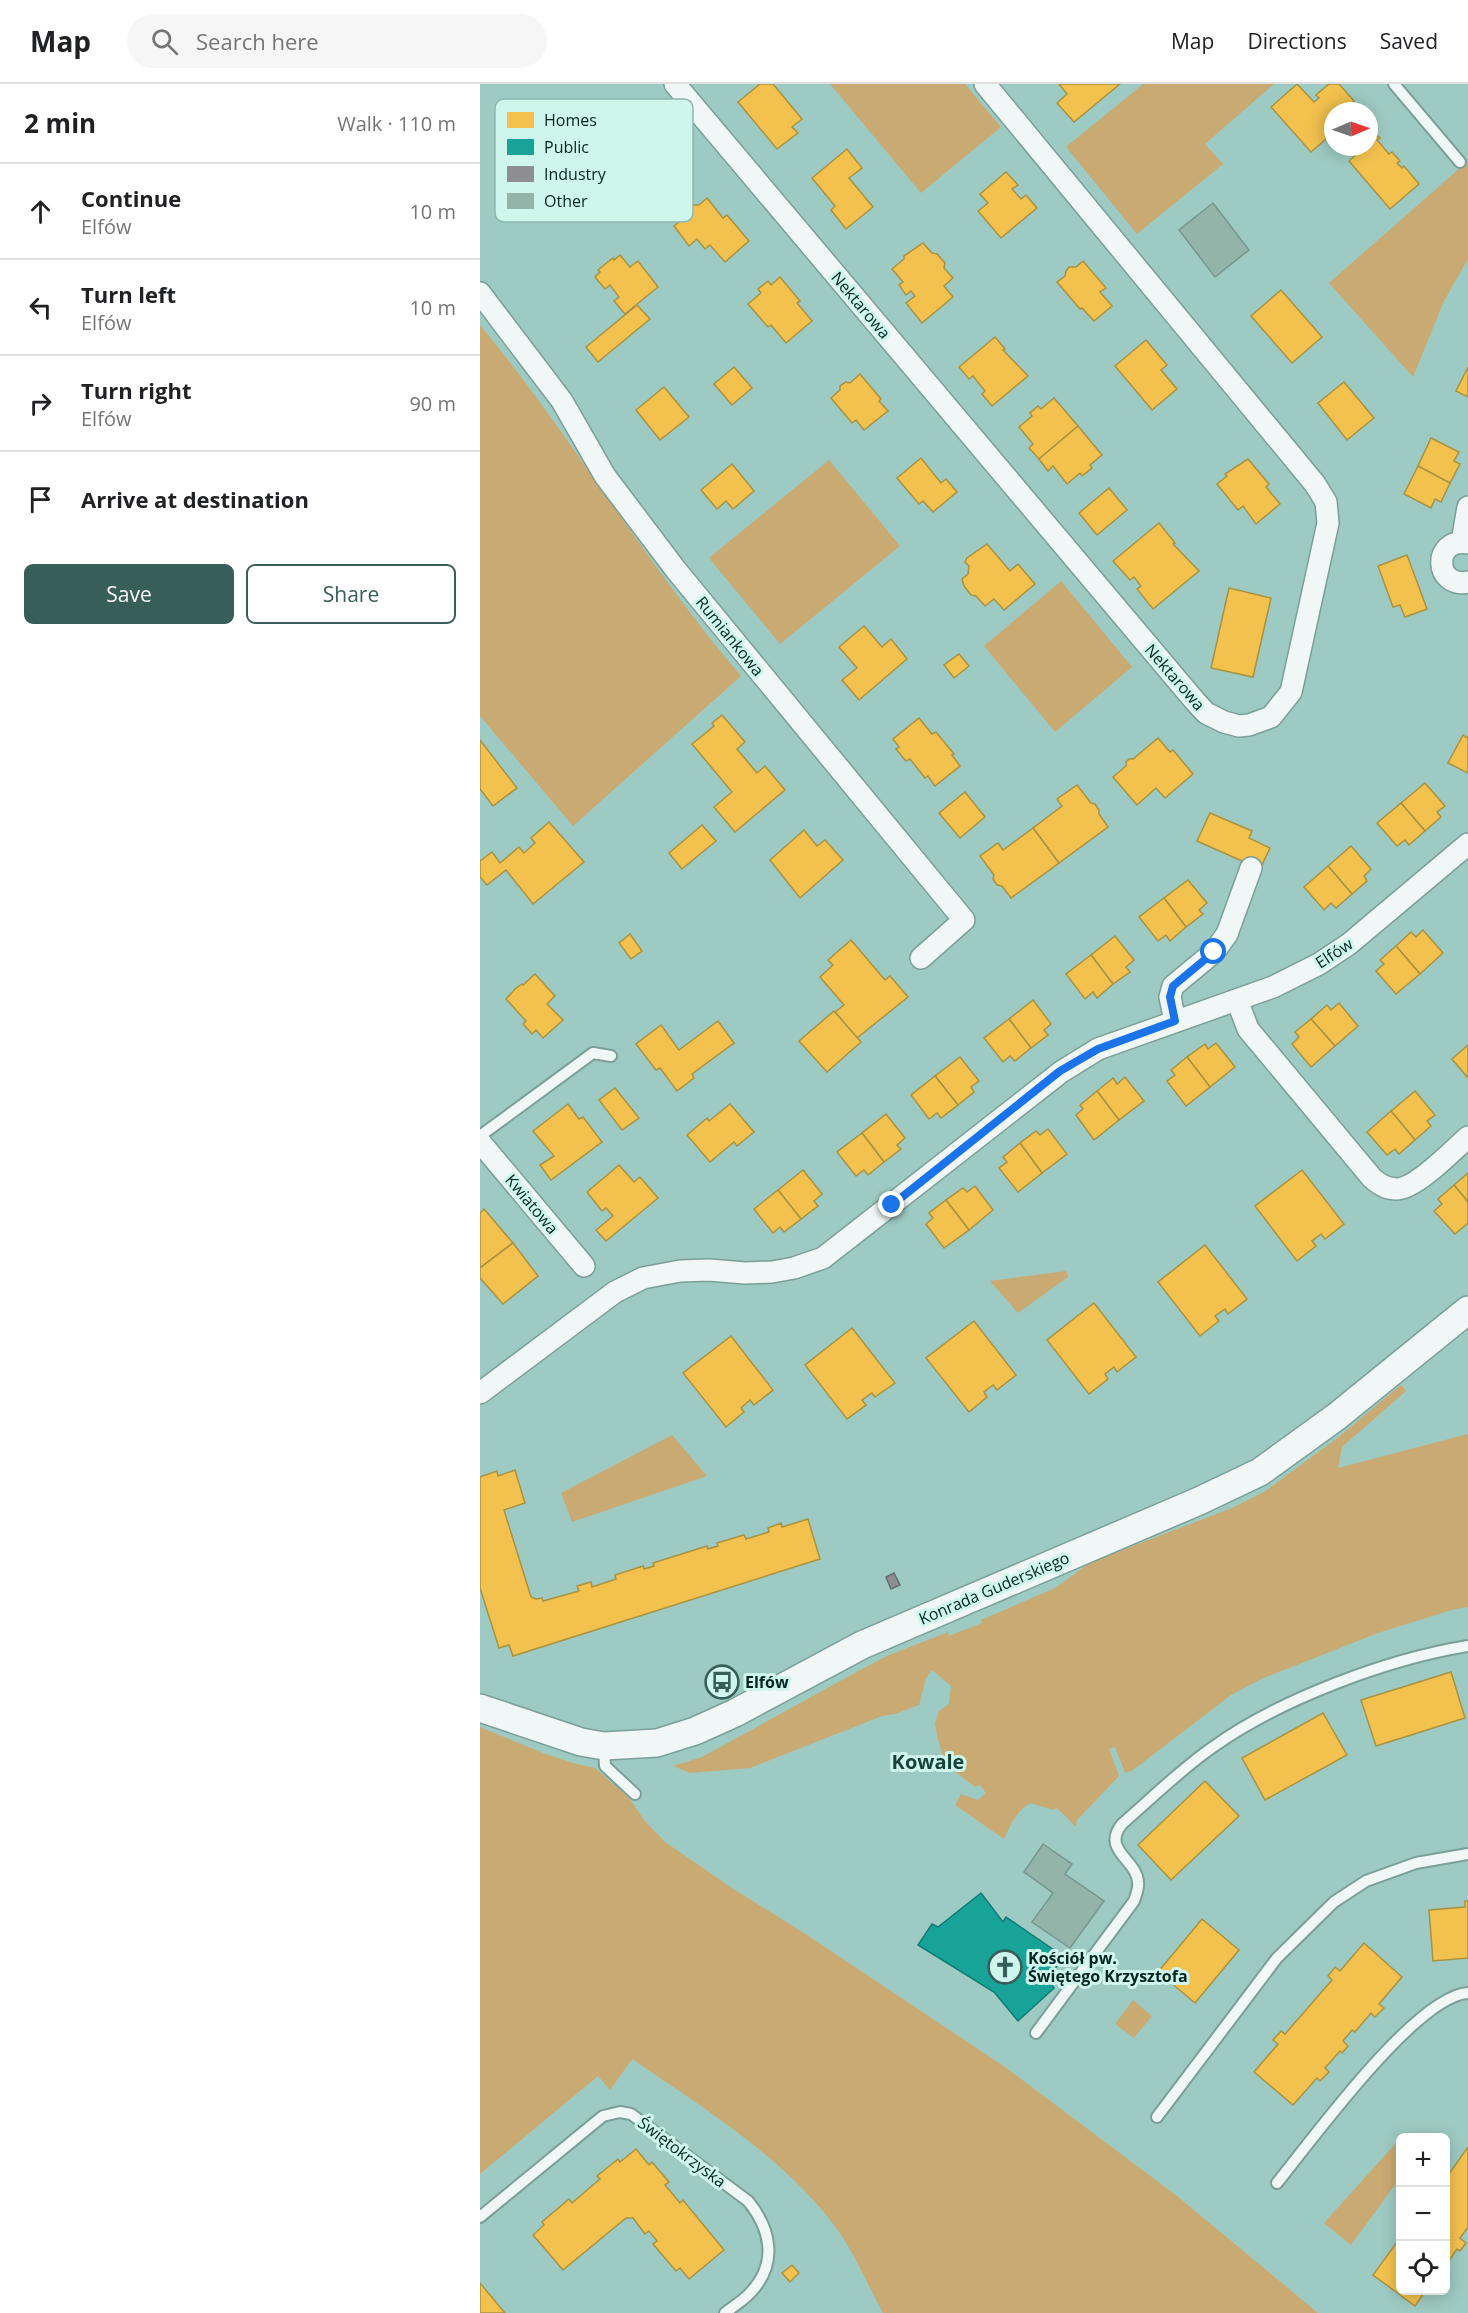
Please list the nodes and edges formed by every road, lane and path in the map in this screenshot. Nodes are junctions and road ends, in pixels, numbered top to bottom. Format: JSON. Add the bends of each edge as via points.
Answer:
{"nodes":[{"id":1,"x":675,"y":84,"type":"edge"},
{"id":2,"x":985,"y":84,"type":"edge"},
{"id":3,"x":1394,"y":84,"type":"edge"},
{"id":4,"x":688,"y":99,"type":"edge"},
{"id":5,"x":693,"y":105,"type":"edge"},
{"id":6,"x":1460,"y":162,"type":"dead end"},
{"id":7,"x":480,"y":293,"type":"edge"},
{"id":8,"x":1468,"y":507,"type":"edge"},
{"id":9,"x":1465,"y":542,"type":"edge"},
{"id":10,"x":1468,"y":582,"type":"edge"},
{"id":11,"x":1468,"y":844,"type":"edge"},
{"id":12,"x":1251,"y":868,"type":"dead end"},
{"id":13,"x":921,"y":958,"type":"dead end"},
{"id":14,"x":1237,"y":1000,"type":"junction"},
{"id":15,"x":1175,"y":1021,"type":"junction"},
{"id":16,"x":611,"y":1056,"type":"dead end"},
{"id":17,"x":1468,"y":1137,"type":"edge"},
{"id":18,"x":483,"y":1149,"type":"edge"},
{"id":19,"x":584,"y":1266,"type":"dead end"},
{"id":20,"x":1468,"y":1310,"type":"edge"},
{"id":21,"x":480,"y":1393,"type":"edge"},
{"id":22,"x":1468,"y":1646,"type":"edge"},
{"id":23,"x":480,"y":1708,"type":"edge"},
{"id":24,"x":604,"y":1746,"type":"junction"},
{"id":25,"x":635,"y":1794,"type":"dead end"},
{"id":26,"x":1468,"y":1854,"type":"edge"},
{"id":27,"x":1468,"y":1993,"type":"edge"},
{"id":28,"x":1036,"y":2033,"type":"dead end"},
{"id":29,"x":1157,"y":2117,"type":"dead end"},
{"id":30,"x":1277,"y":2183,"type":"dead end"},
{"id":31,"x":480,"y":2217,"type":"edge"},
{"id":32,"x":725,"y":2313,"type":"edge"}],
"edges":[{"from":1,"to":4,"type":"street","name":"Nektarowa"},
{"from":2,"to":5,"type":"street","name":"Nektarowa","via":[[1326,502],[1324,550],[1291,692],[1271,717],[1260,722],[1239,726],[1224,722],[1206,713],[1194,700]]},
{"from":3,"to":6,"type":"lane"},
{"from":7,"to":13,"type":"street","name":"Rumiankowa","via":[[562,401],[605,476],[676,570],[964,920]]},
{"from":8,"to":9,"type":"street"},
{"from":9,"to":10,"type":"street","via":[[1450,546],[1441,563],[1450,579]]},
{"from":11,"to":14,"type":"street","name":"Elfów","via":[[1349,945],[1273,987]]},
{"from":12,"to":15,"type":"street","via":[[1227,934],[1214,952],[1173,986],[1170,997]]},
{"from":14,"to":15,"type":"street","name":"Elfów"},
{"from":14,"to":17,"type":"street","via":[[1248,1029],[1382,1186],[1398,1189],[1412,1185]]},
{"from":15,"to":21,"type":"street","name":"Elfów","via":[[1098,1049],[1060,1071],[823,1258],[772,1272],[680,1271],[643,1278],[615,1292]]},
{"from":16,"to":18,"type":"lane","via":[[593,1053]]},
{"from":18,"to":19,"type":"street","name":"Kwiatowa"},
{"from":20,"to":24,"type":"street","name":"Konrada Guderskiego","via":[[1303,1442],[1232,1487],[873,1640],[695,1731],[657,1743]]},
{"from":22,"to":28,"type":"lane","via":[[1430,1652],[1373,1670],[1253,1721],[1213,1747],[1122,1824],[1116,1844],[1136,1875],[1134,1901]]},
{"from":23,"to":24,"type":"street","name":"Konrada Guderskiego"},
{"from":24,"to":25,"type":"lane","via":[[605,1766]]},
{"from":26,"to":29,"type":"lane","via":[[1395,1870],[1366,1881],[1334,1902],[1277,1958]]},
{"from":27,"to":30,"type":"lane","via":[[1442,2002],[1388,2048]]},
{"from":31,"to":32,"type":"lane","name":"Świętokrzyska","via":[[603,2116],[632,2114],[748,2201],[759,2215],[769,2245],[764,2272],[752,2291]]}]}
